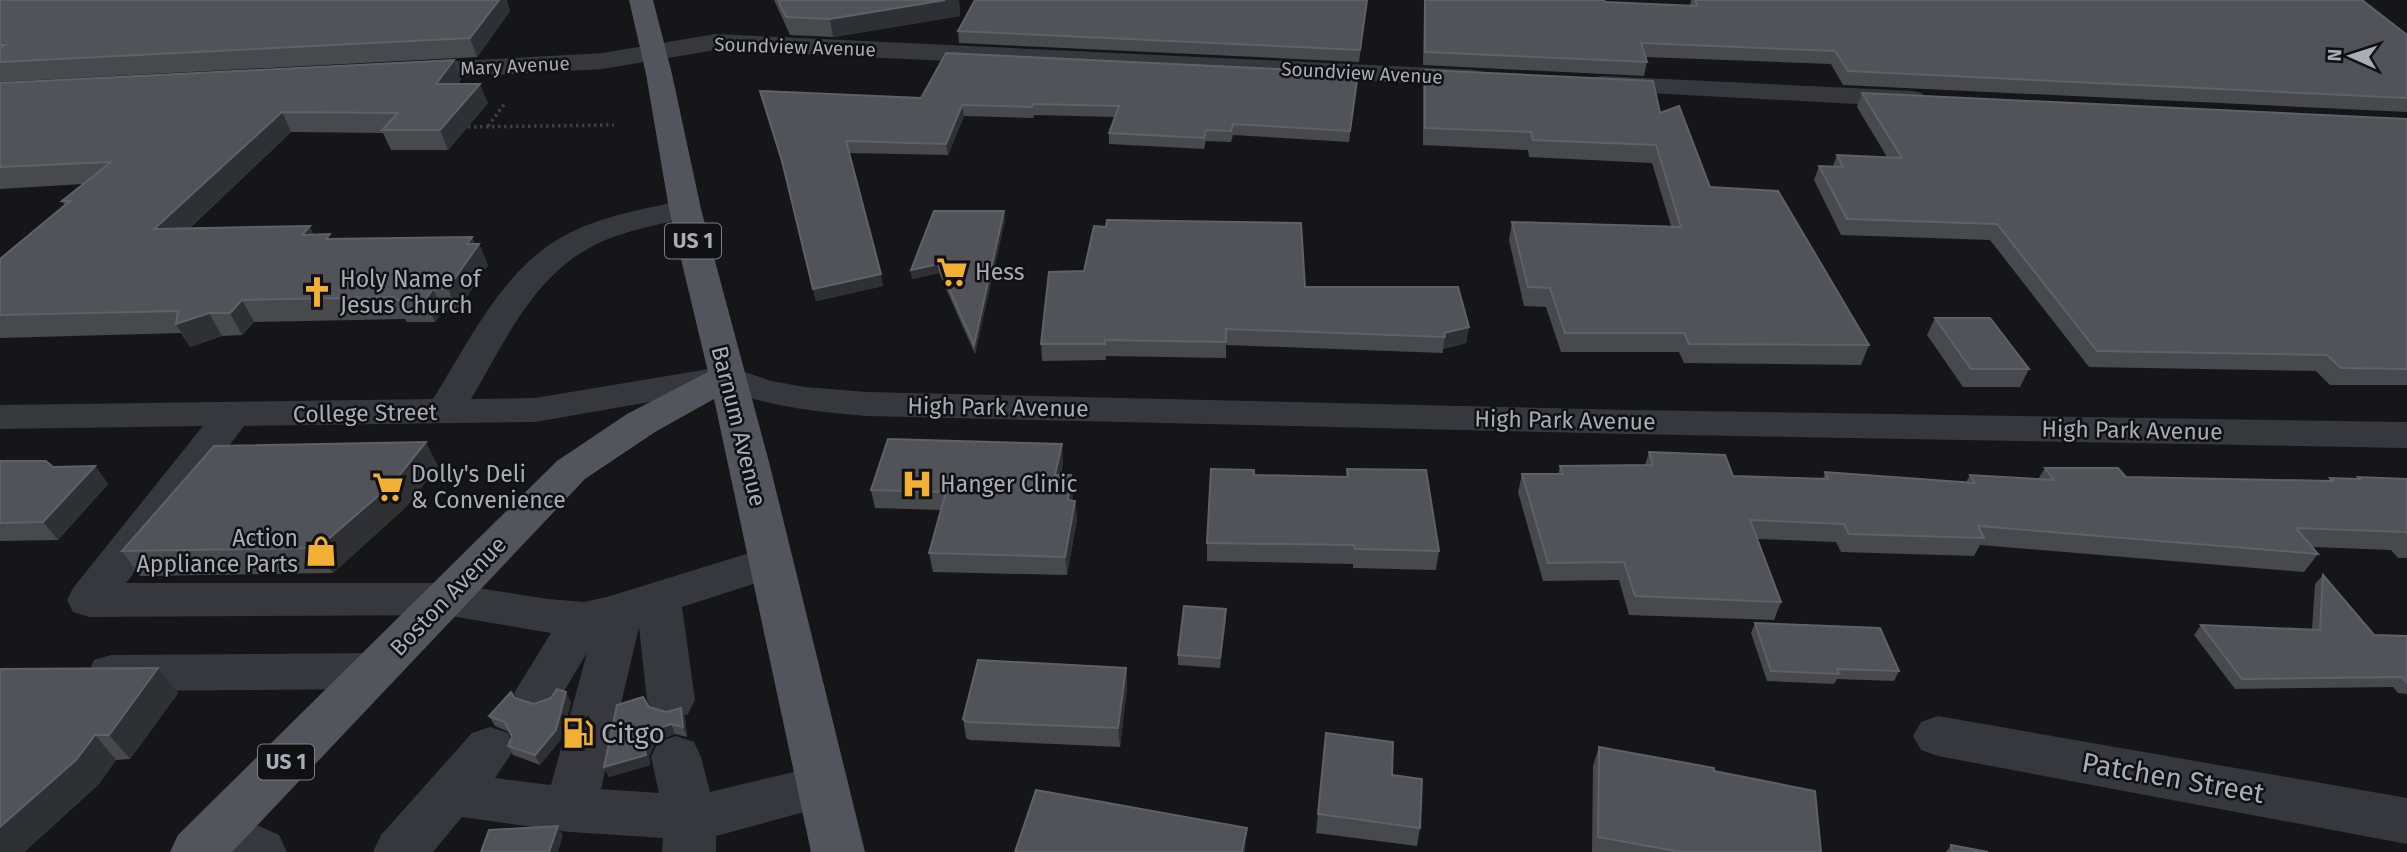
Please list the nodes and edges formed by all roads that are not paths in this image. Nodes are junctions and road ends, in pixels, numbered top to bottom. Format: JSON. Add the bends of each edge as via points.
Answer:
{"nodes":[{"id":1,"x":641,"y":0,"type":"edge"},
{"id":2,"x":653,"y":53,"type":"junction"},
{"id":3,"x":377,"y":74,"type":"edge"},
{"id":4,"x":1498,"y":79,"type":"edge"},
{"id":5,"x":1582,"y":83,"type":"edge"},
{"id":6,"x":1932,"y":100,"type":"edge"},
{"id":7,"x":685,"y":209,"type":"junction"},
{"id":8,"x":727,"y":377,"type":"junction"},
{"id":9,"x":443,"y":413,"type":"junction"},
{"id":10,"x":232,"y":415,"type":"junction"},
{"id":11,"x":0,"y":417,"type":"edge"},
{"id":12,"x":2407,"y":435,"type":"edge"},
{"id":13,"x":772,"y":562,"type":"junction"},
{"id":14,"x":445,"y":599,"type":"junction"},
{"id":15,"x":622,"y":610,"type":"junction"},
{"id":16,"x":375,"y":671,"type":"junction"},
{"id":17,"x":69,"y":673,"type":"edge"},
{"id":18,"x":538,"y":693,"type":"dead end"},
{"id":19,"x":671,"y":700,"type":"dead end"},
{"id":20,"x":1938,"y":736,"type":"dead end"},
{"id":21,"x":490,"y":748,"type":"dead end"},
{"id":22,"x":676,"y":757,"type":"dead end"},
{"id":23,"x":823,"y":787,"type":"junction"},
{"id":24,"x":451,"y":794,"type":"junction"},
{"id":25,"x":570,"y":810,"type":"junction"},
{"id":26,"x":2407,"y":821,"type":"edge"},
{"id":27,"x":690,"y":835,"type":"edge"},
{"id":28,"x":225,"y":845,"type":"edge"},
{"id":29,"x":400,"y":852,"type":"edge"},
{"id":30,"x":838,"y":852,"type":"edge"}],
"edges":[{"from":1,"to":2,"type":"main road","name":"Barnum Avenue","number":"US 1"},
{"from":2,"to":3,"type":"street","name":"Mary Avenue","via":[[573,64]]},
{"from":2,"to":4,"type":"street","name":"Soundview Avenue","via":[[715,42]]},
{"from":2,"to":7,"type":"main road","name":"Barnum Avenue","number":"US 1"},
{"from":5,"to":6,"type":"street"},
{"from":7,"to":8,"type":"main road","name":"Barnum Avenue","number":"US 1"},
{"from":7,"to":9,"type":"street","via":[[607,229],[572,244],[545,264],[523,288]]},
{"from":8,"to":9,"type":"street","name":"College Street","via":[[535,410]]},
{"from":8,"to":12,"type":"street","name":"High Park Avenue","via":[[763,391],[866,404]]},
{"from":8,"to":13,"type":"main road","name":"Barnum Avenue"},
{"from":8,"to":14,"type":"main road","name":"Boston Avenue","number":"US 1","via":[[641,423],[571,470]]},
{"from":9,"to":10,"type":"street","name":"College Street"},
{"from":10,"to":11,"type":"street","name":"College Street"},
{"from":10,"to":14,"type":"street","via":[[89,600]]},
{"from":13,"to":15,"type":"street"},
{"from":13,"to":23,"type":"main road","name":"Barnum Avenue"},
{"from":14,"to":15,"type":"street","via":[[548,617]]},
{"from":14,"to":16,"type":"main road","name":"Boston Avenue","number":"US 1"},
{"from":15,"to":18,"type":"street"},
{"from":15,"to":19,"type":"street"},
{"from":15,"to":25,"type":"street"},
{"from":16,"to":17,"type":"street"},
{"from":16,"to":28,"type":"main road","name":"Boston Avenue","number":"US 1"},
{"from":20,"to":26,"type":"street","name":"Patchen Street"},
{"from":21,"to":24,"type":"street"},
{"from":22,"to":27,"type":"street"},
{"from":23,"to":27,"type":"street","via":[[720,813]]},
{"from":23,"to":30,"type":"main road","name":"Barnum Avenue"},
{"from":24,"to":25,"type":"street"},
{"from":24,"to":29,"type":"street"},
{"from":25,"to":27,"type":"street"}]}
